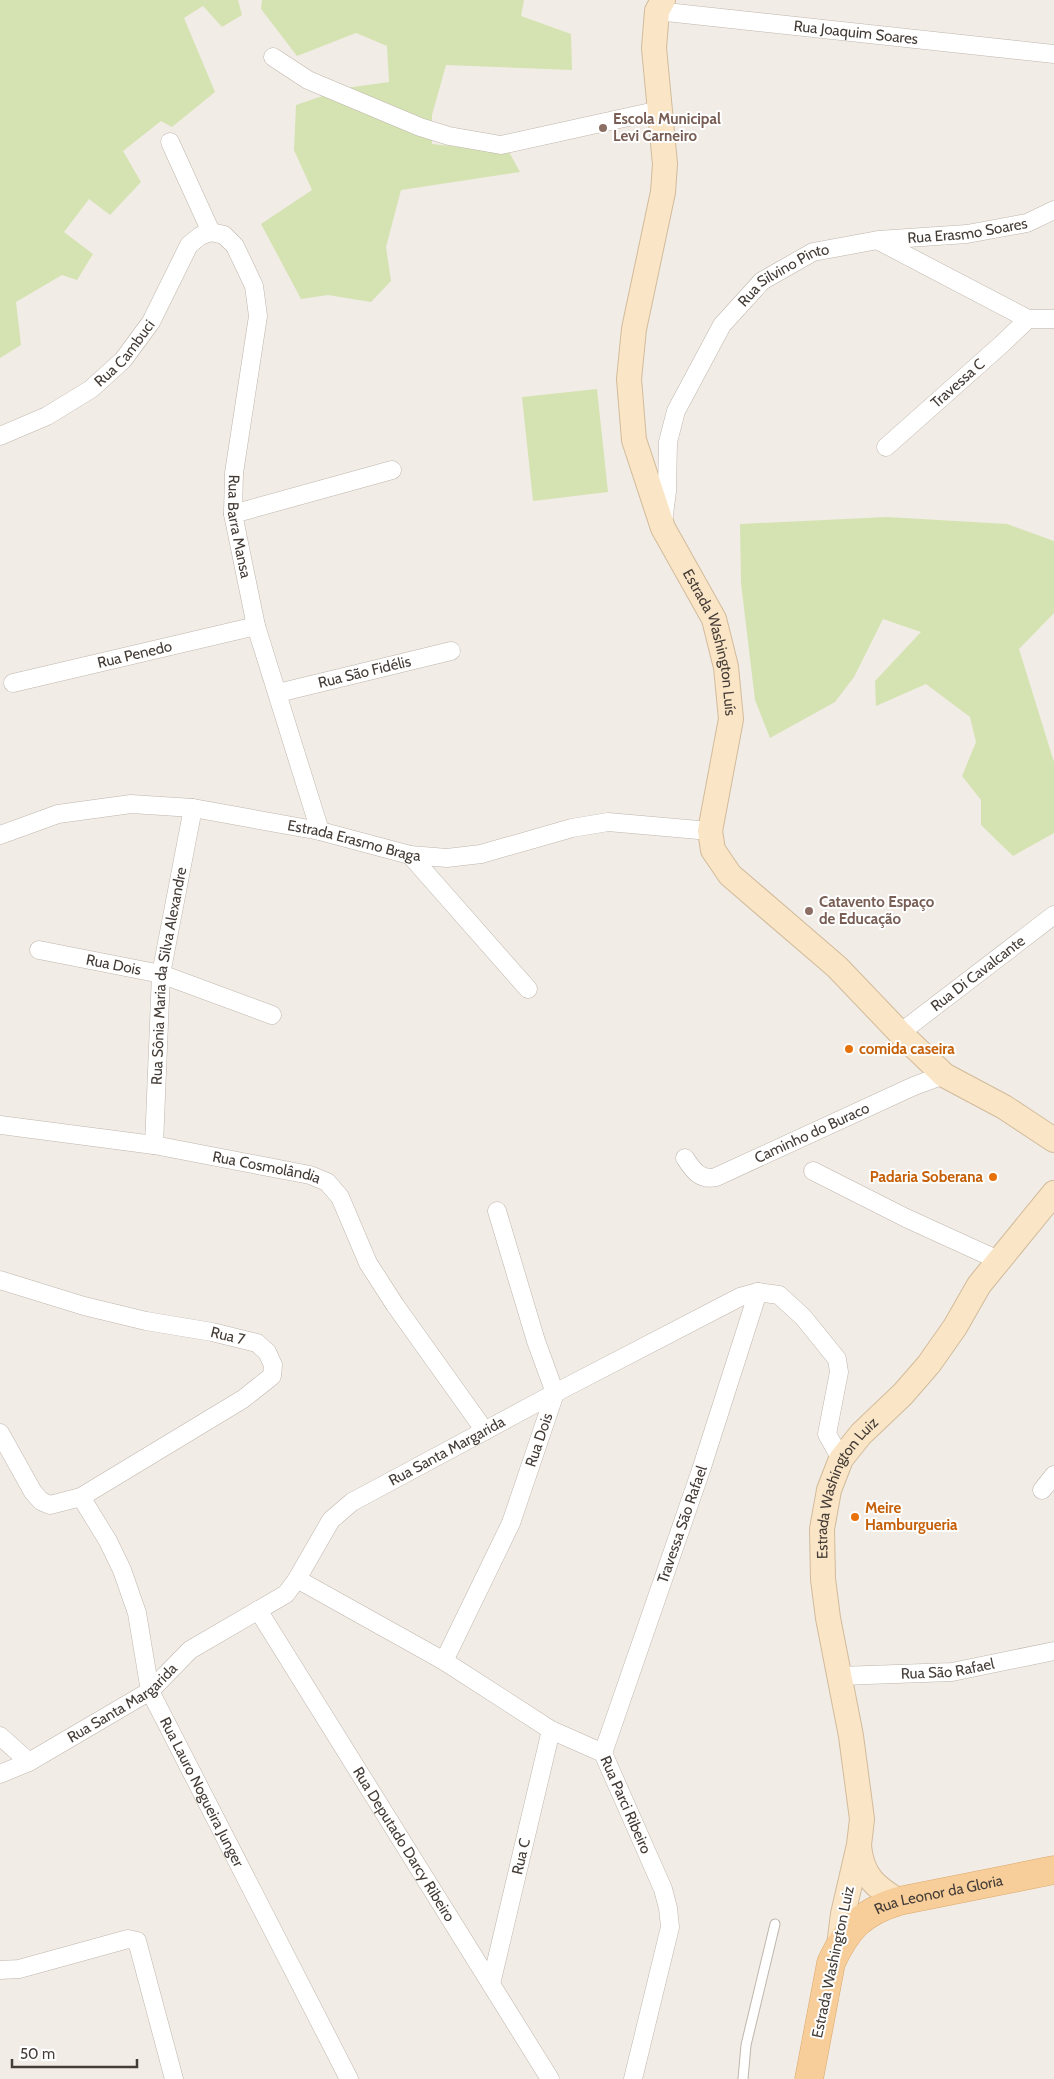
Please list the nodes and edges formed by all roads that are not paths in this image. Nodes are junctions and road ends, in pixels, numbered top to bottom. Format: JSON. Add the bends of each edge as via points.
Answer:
{"nodes":[{"id":1,"x":660,"y":5,"type":"edge"},
{"id":2,"x":1054,"y":54,"type":"edge"},
{"id":3,"x":273,"y":57,"type":"dead end"},
{"id":4,"x":660,"y":110,"type":"junction"},
{"id":5,"x":170,"y":142,"type":"dead end"},
{"id":6,"x":1054,"y":210,"type":"edge"},
{"id":7,"x":211,"y":232,"type":"junction"},
{"id":8,"x":878,"y":240,"type":"junction"},
{"id":9,"x":1028,"y":319,"type":"junction"},
{"id":10,"x":1054,"y":319,"type":"edge"},
{"id":11,"x":0,"y":436,"type":"edge"},
{"id":12,"x":886,"y":447,"type":"dead end"},
{"id":13,"x":392,"y":470,"type":"dead end"},
{"id":14,"x":233,"y":514,"type":"junction"},
{"id":15,"x":663,"y":528,"type":"junction"},
{"id":16,"x":256,"y":626,"type":"junction"},
{"id":17,"x":451,"y":651,"type":"dead end"},
{"id":18,"x":13,"y":683,"type":"dead end"},
{"id":19,"x":278,"y":693,"type":"junction"},
{"id":20,"x":193,"y":808,"type":"junction"},
{"id":21,"x":320,"y":831,"type":"junction"},
{"id":22,"x":710,"y":831,"type":"junction"},
{"id":23,"x":0,"y":835,"type":"edge"},
{"id":24,"x":410,"y":855,"type":"junction"},
{"id":25,"x":1054,"y":914,"type":"edge"},
{"id":26,"x":39,"y":950,"type":"dead end"},
{"id":27,"x":161,"y":974,"type":"junction"},
{"id":28,"x":528,"y":989,"type":"dead end"},
{"id":29,"x":272,"y":1015,"type":"dead end"},
{"id":30,"x":900,"y":1034,"type":"junction"},
{"id":31,"x":944,"y":1075,"type":"junction"},
{"id":32,"x":0,"y":1125,"type":"edge"},
{"id":33,"x":1054,"y":1140,"type":"edge"},
{"id":34,"x":154,"y":1145,"type":"junction"},
{"id":35,"x":685,"y":1158,"type":"dead end"},
{"id":36,"x":813,"y":1171,"type":"dead end"},
{"id":37,"x":1054,"y":1193,"type":"edge"},
{"id":38,"x":497,"y":1211,"type":"dead end"},
{"id":39,"x":998,"y":1260,"type":"junction"},
{"id":40,"x":0,"y":1280,"type":"edge"},
{"id":41,"x":758,"y":1292,"type":"junction"},
{"id":42,"x":555,"y":1393,"type":"junction"},
{"id":43,"x":485,"y":1432,"type":"junction"},
{"id":44,"x":0,"y":1433,"type":"edge"},
{"id":45,"x":841,"y":1459,"type":"junction"},
{"id":46,"x":1054,"y":1475,"type":"edge"},
{"id":47,"x":1042,"y":1490,"type":"dead end"},
{"id":48,"x":81,"y":1497,"type":"junction"},
{"id":49,"x":297,"y":1579,"type":"junction"},
{"id":50,"x":258,"y":1610,"type":"junction"},
{"id":51,"x":1054,"y":1651,"type":"edge"},
{"id":52,"x":444,"y":1661,"type":"junction"},
{"id":53,"x":840,"y":1676,"type":"junction"},
{"id":54,"x":150,"y":1691,"type":"junction"},
{"id":55,"x":551,"y":1730,"type":"junction"},
{"id":56,"x":0,"y":1736,"type":"edge"},
{"id":57,"x":602,"y":1753,"type":"junction"},
{"id":58,"x":30,"y":1762,"type":"junction"},
{"id":59,"x":0,"y":1774,"type":"edge"},
{"id":60,"x":859,"y":1845,"type":"junction"},
{"id":61,"x":1054,"y":1870,"type":"edge"},
{"id":62,"x":899,"y":1901,"type":"junction"},
{"id":63,"x":775,"y":1924,"type":"dead end"},
{"id":64,"x":839,"y":1946,"type":"junction"},
{"id":65,"x":0,"y":1970,"type":"edge"},
{"id":66,"x":491,"y":1984,"type":"junction"},
{"id":67,"x":174,"y":2079,"type":"edge"},
{"id":68,"x":349,"y":2079,"type":"edge"},
{"id":69,"x":550,"y":2079,"type":"edge"},
{"id":70,"x":633,"y":2079,"type":"edge"},
{"id":71,"x":743,"y":2079,"type":"edge"},
{"id":72,"x":808,"y":2079,"type":"edge"}],
"edges":[{"from":1,"to":2,"type":"street","name":"Rua Joaquim Soares"},
{"from":1,"to":4,"type":"street","name":"Estrada Washington Luís","via":[[654,48]]},
{"from":3,"to":4,"type":"street","via":[[316,83],[420,127],[476,142],[501,145]]},
{"from":4,"to":15,"type":"street","name":"Estrada Washington Luís","via":[[665,164],[663,192],[634,329],[629,379],[634,440]]},
{"from":5,"to":7,"type":"street"},
{"from":6,"to":8,"type":"street","name":"Rua Erasmo Soares","via":[[1027,223],[967,234]]},
{"from":7,"to":11,"type":"street","name":"Rua Cambuci","via":[[189,244],[151,322],[123,360],[90,388],[47,416]]},
{"from":7,"to":14,"type":"street","name":"Rua Barra Mansa","via":[[224,234],[235,246],[254,286],[258,316],[234,473]]},
{"from":8,"to":9,"type":"street"},
{"from":8,"to":15,"type":"street","name":"Rua Silvino Pinto","via":[[813,252],[762,282],[722,325],[676,411],[668,442]]},
{"from":9,"to":10,"type":"street"},
{"from":9,"to":12,"type":"street","name":"Travessa C"},
{"from":13,"to":14,"type":"street"},
{"from":14,"to":16,"type":"street","name":"Rua Barra Mansa"},
{"from":15,"to":22,"type":"street","name":"Estrada Washington Luís","via":[[714,619],[726,667],[731,719]]},
{"from":16,"to":18,"type":"street","name":"Rua Penedo"},
{"from":16,"to":19,"type":"street","name":"Rua Barra Mansa"},
{"from":17,"to":19,"type":"street","name":"Rua São Fidélis"},
{"from":19,"to":21,"type":"street","name":"Rua Barra Mansa"},
{"from":20,"to":21,"type":"street","name":"Estrada Erasmo Braga"},
{"from":20,"to":23,"type":"street","name":"Estrada Erasmo Braga","via":[[131,804],[58,814]]},
{"from":20,"to":27,"type":"street","name":"Rua Sônia Maria da Silva Alexandre"},
{"from":21,"to":24,"type":"street","name":"Estrada Erasmo Braga"},
{"from":22,"to":24,"type":"street","name":"Estrada Erasmo Braga","via":[[608,822],[572,828],[481,854],[447,858]]},
{"from":22,"to":30,"type":"street","name":"Estrada Washington Luís","via":[[713,850],[730,875],[837,967]]},
{"from":24,"to":28,"type":"street"},
{"from":25,"to":30,"type":"street","name":"Rua Di Cavalcante"},
{"from":26,"to":27,"type":"street","name":"Rua Dois"},
{"from":27,"to":29,"type":"street","name":"Rua Dois"},
{"from":27,"to":34,"type":"street","name":"Rua Sônia Maria da Silva Alexandre"},
{"from":30,"to":31,"type":"street","name":"Estrada Washington Luís"},
{"from":31,"to":33,"type":"street","name":"Estrada Washington Luís","via":[[1004,1107]]},
{"from":31,"to":35,"type":"street","name":"Caminho do Buraco","via":[[716,1177],[702,1177]]},
{"from":32,"to":34,"type":"street","name":"Rua Cosmolândia"},
{"from":34,"to":43,"type":"street","name":"Rua Cosmolândia","via":[[310,1175],[327,1182],[340,1197],[362,1251],[395,1306]]},
{"from":36,"to":39,"type":"street"},
{"from":37,"to":39,"type":"street","name":"Estrada Washington Luiz"},
{"from":38,"to":42,"type":"street","name":"Rua Dois"},
{"from":39,"to":45,"type":"street","name":"Estrada Washington Luiz","via":[[930,1364]]},
{"from":40,"to":48,"type":"street","name":"Rua 7","via":[[137,1319],[257,1343],[267,1352],[273,1365],[272,1376],[243,1399]]},
{"from":41,"to":42,"type":"street","name":"Rua Santa Margarida","via":[[740,1298]]},
{"from":41,"to":45,"type":"street","via":[[779,1295],[803,1317],[837,1359],[839,1372],[827,1434]]},
{"from":41,"to":57,"type":"street","name":"Travessa São Rafael","via":[[701,1470]]},
{"from":42,"to":43,"type":"street","name":"Rua Santa Margarida"},
{"from":42,"to":52,"type":"street","name":"Rua Dois","via":[[512,1523]]},
{"from":43,"to":49,"type":"street","name":"Rua Santa Margarida","via":[[352,1502],[331,1520]]},
{"from":44,"to":48,"type":"street","name":"Rua 7","via":[[41,1501],[50,1505]]},
{"from":45,"to":53,"type":"street","name":"Estrada Washington Luiz","via":[[829,1490],[822,1529],[823,1579]]},
{"from":46,"to":47,"type":"street"},
{"from":48,"to":54,"type":"street","name":"Rua Lauro Nogueira Junger","via":[[122,1570],[137,1614]]},
{"from":49,"to":50,"type":"street","name":"Rua Santa Margarida","via":[[286,1594]]},
{"from":49,"to":52,"type":"street","name":"Rua Parci Ribeiro"},
{"from":50,"to":54,"type":"street","name":"Rua Santa Margarida","via":[[190,1650]]},
{"from":50,"to":66,"type":"street","name":"Rua Deputado Darcy Ribeiro"},
{"from":51,"to":53,"type":"street","name":"Rua São Rafael","via":[[952,1672]]},
{"from":52,"to":55,"type":"street","name":"Rua Parci Ribeiro"},
{"from":53,"to":60,"type":"street","name":"Estrada Washington Luiz","via":[[859,1788],[862,1819]]},
{"from":54,"to":58,"type":"street","name":"Rua Santa Margarida"},
{"from":54,"to":68,"type":"street","name":"Rua Lauro Nogueira Junger"},
{"from":55,"to":57,"type":"street","name":"Rua Parci Ribeiro"},
{"from":55,"to":66,"type":"street","name":"Rua C"},
{"from":56,"to":58,"type":"street"},
{"from":57,"to":70,"type":"street","name":"Rua Parci Ribeiro","via":[[663,1889],[670,1927]]},
{"from":58,"to":59,"type":"street","name":"Rua Santa Margarida"},
{"from":60,"to":62,"type":"street","name":"Estrada Washington Luiz","via":[[860,1862],[868,1877],[879,1889]]},
{"from":60,"to":64,"type":"street","name":"Estrada Washington Luiz","via":[[842,1914]]},
{"from":61,"to":62,"type":"main road","name":"Rua Leonor da Gloria"},
{"from":62,"to":64,"type":"main road","name":"Rua Leonor da Gloria","via":[[868,1914],[852,1926]]},
{"from":63,"to":71,"type":"lane","via":[[746,2045]]},
{"from":64,"to":72,"type":"main road","name":"Estrada Washington Luiz","via":[[831,1963]]},
{"from":65,"to":67,"type":"street","via":[[19,1969],[134,1939],[139,1945]]},
{"from":66,"to":69,"type":"street","name":"Rua Deputado Darcy Ribeiro"}]}
